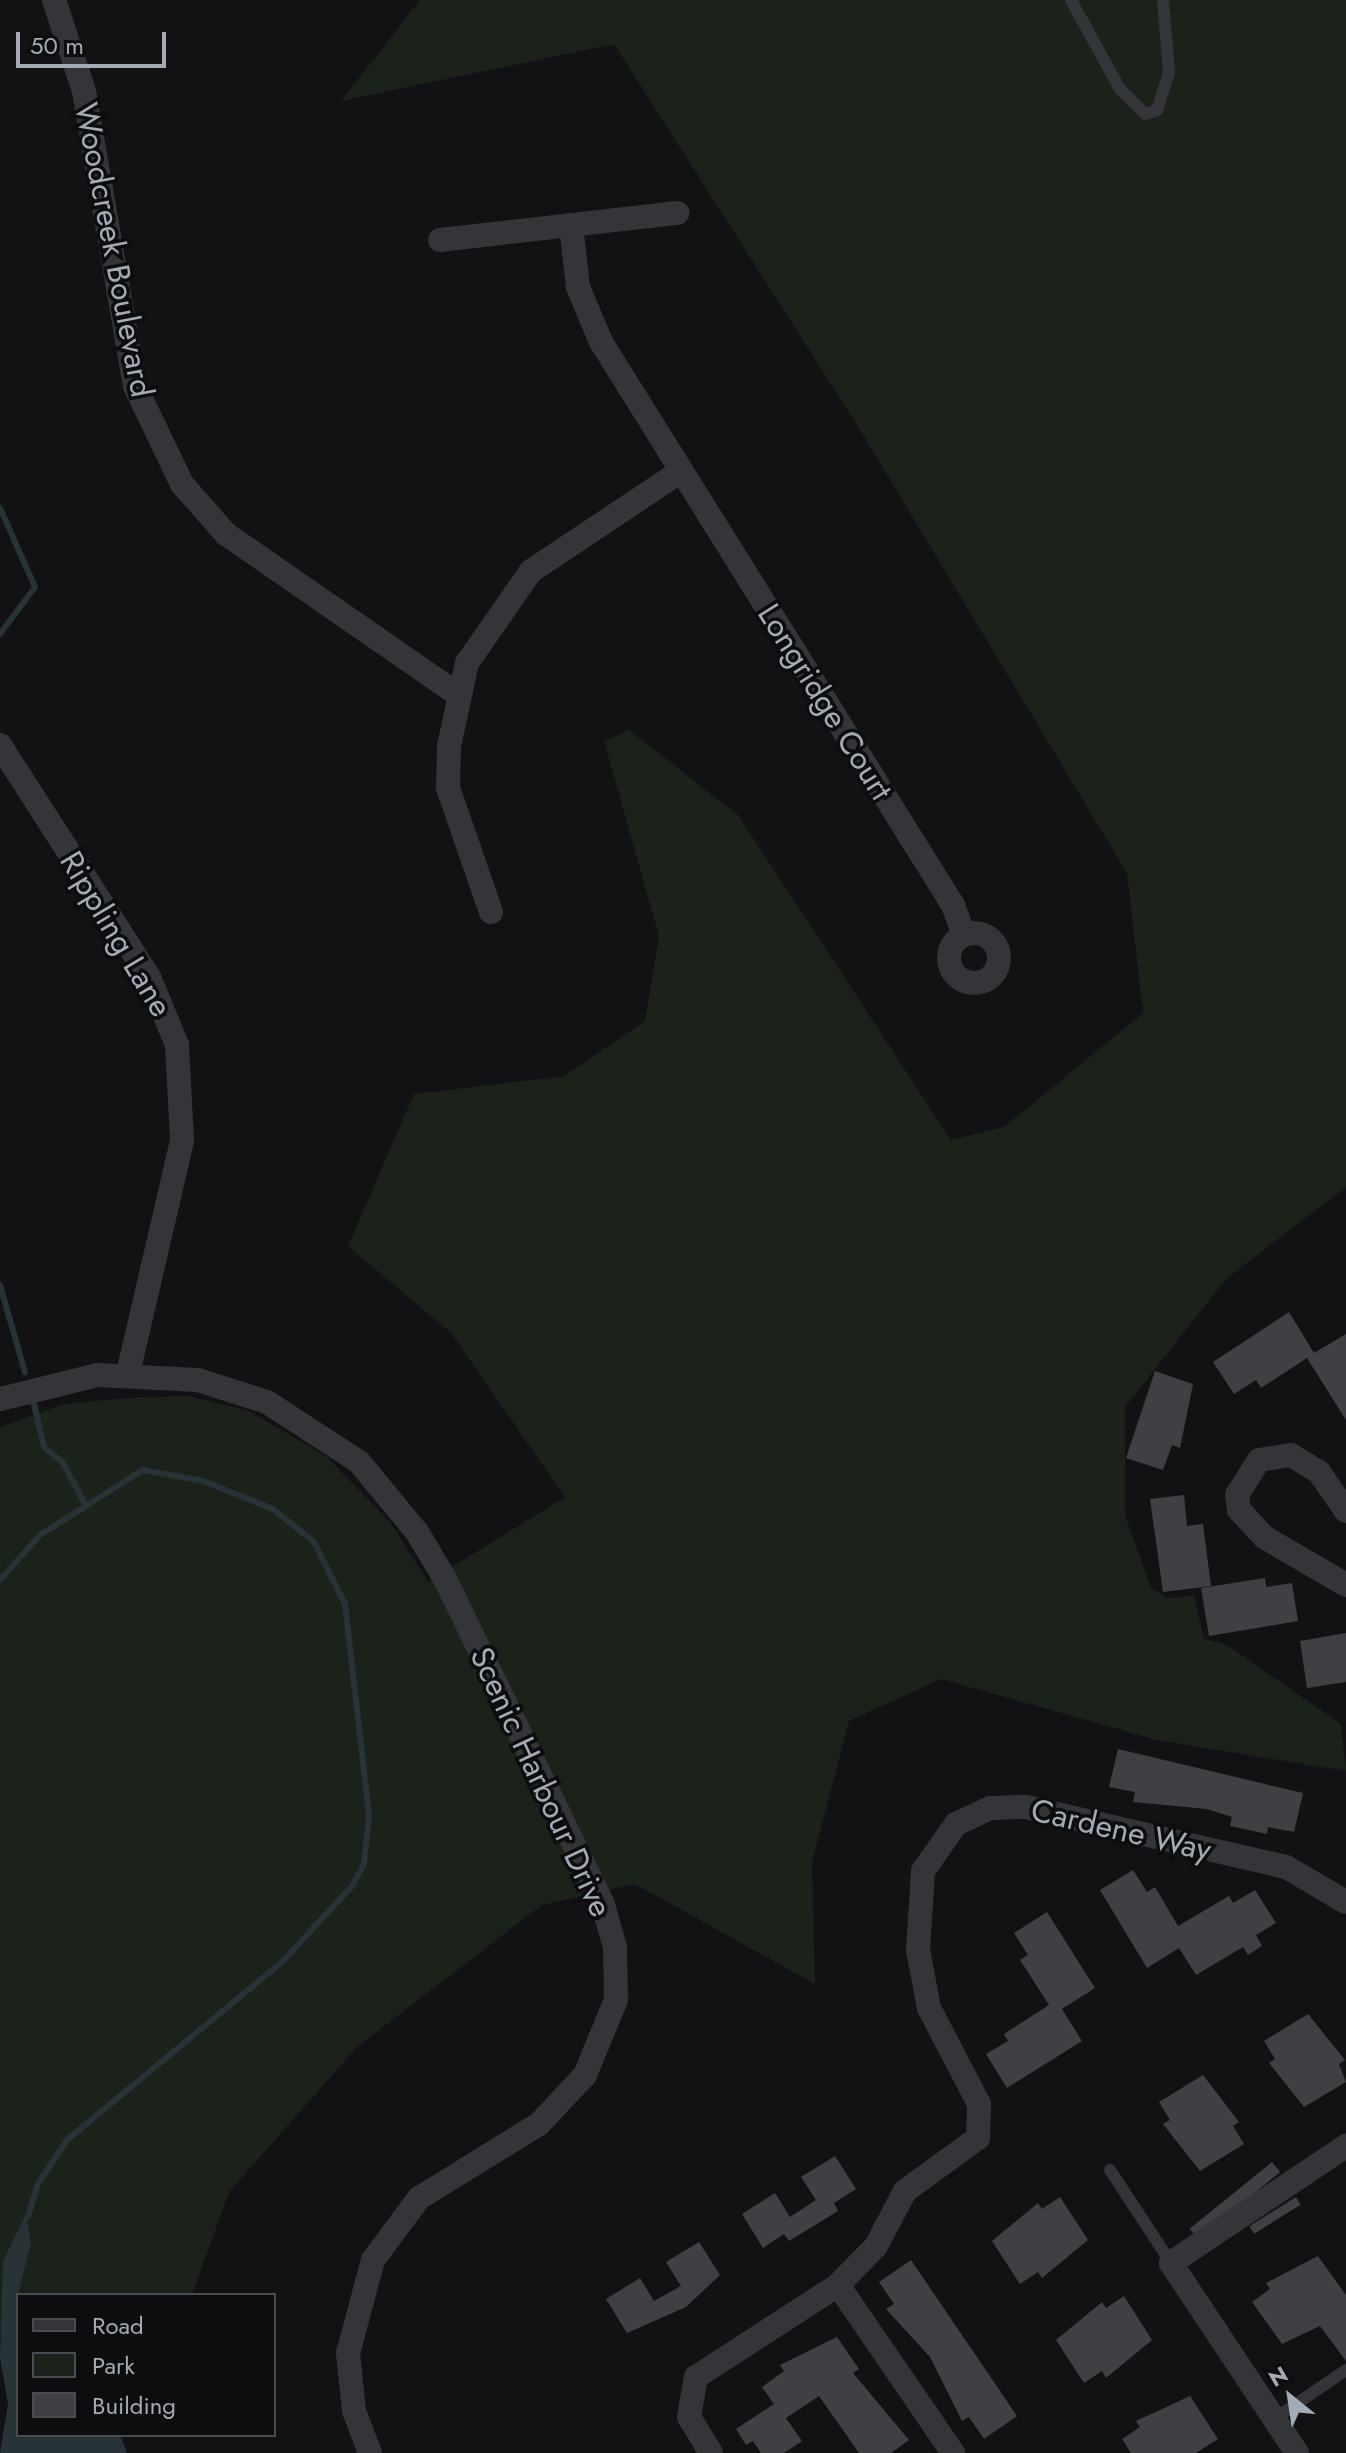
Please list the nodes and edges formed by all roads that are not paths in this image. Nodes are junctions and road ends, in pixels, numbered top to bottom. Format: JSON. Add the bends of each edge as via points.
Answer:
{"nodes":[{"id":1,"x":54,"y":0,"type":"edge"},
{"id":2,"x":1071,"y":0,"type":"edge"},
{"id":3,"x":1163,"y":0,"type":"edge"},
{"id":4,"x":677,"y":213,"type":"dead end"},
{"id":5,"x":571,"y":225,"type":"junction"},
{"id":6,"x":440,"y":240,"type":"dead end"},
{"id":7,"x":681,"y":471,"type":"junction"},
{"id":8,"x":457,"y":694,"type":"junction"},
{"id":9,"x":0,"y":745,"type":"edge"},
{"id":10,"x":491,"y":912,"type":"dead end"},
{"id":11,"x":964,"y":935,"type":"dead end"},
{"id":12,"x":128,"y":1373,"type":"junction"},
{"id":13,"x":0,"y":1399,"type":"edge"},
{"id":14,"x":1346,"y":1511,"type":"edge"},
{"id":15,"x":1346,"y":1585,"type":"edge"},
{"id":16,"x":1345,"y":1899,"type":"edge"},
{"id":17,"x":1346,"y":2146,"type":"edge"},
{"id":18,"x":1110,"y":2170,"type":"dead end"},
{"id":19,"x":1171,"y":2263,"type":"junction"},
{"id":20,"x":838,"y":2285,"type":"junction"},
{"id":21,"x":1346,"y":2370,"type":"edge"},
{"id":22,"x":1274,"y":2419,"type":"junction"},
{"id":23,"x":370,"y":2453,"type":"edge"},
{"id":24,"x":711,"y":2453,"type":"edge"},
{"id":25,"x":953,"y":2453,"type":"edge"},
{"id":26,"x":1297,"y":2453,"type":"edge"}],
"edges":[{"from":1,"to":8,"type":"street","name":"Woodcreek Boulevard","via":[[84,91],[135,386],[177,476],[226,534]]},
{"from":2,"to":3,"type":"lane","via":[[1120,89],[1145,114],[1157,110],[1169,72]]},
{"from":4,"to":5,"type":"street"},
{"from":5,"to":6,"type":"street"},
{"from":5,"to":7,"type":"street","name":"Longridge Court","via":[[591,324]]},
{"from":7,"to":8,"type":"street","via":[[531,571],[483,632]]},
{"from":7,"to":11,"type":"street","name":"Longridge Court","via":[[953,905]]},
{"from":8,"to":10,"type":"street","via":[[448,788]]},
{"from":9,"to":12,"type":"street","name":"Rippling Lane","via":[[149,977],[177,1045],[182,1141]]},
{"from":12,"to":13,"type":"street","name":"Scenic Harbour Drive","via":[[70,1378]]},
{"from":12,"to":23,"type":"street","name":"Scenic Harbour Drive","via":[[198,1380],[267,1402],[330,1438],[384,1488],[445,1579],[611,1928],[616,2000],[585,2075],[539,2124],[419,2198],[373,2260],[348,2353],[354,2411]]},
{"from":14,"to":15,"type":"street","via":[[1319,1472],[1291,1455],[1259,1460],[1237,1495],[1239,1510],[1264,1537]]},
{"from":16,"to":20,"type":"street","name":"Cardene Way","via":[[1286,1867],[1026,1807],[991,1808],[956,1824],[923,1871],[918,1950],[929,2008],[979,2104],[981,2129],[970,2149],[905,2191],[876,2246]]},
{"from":17,"to":19,"type":"street"},
{"from":18,"to":19,"type":"lane"},
{"from":19,"to":22,"type":"street"},
{"from":20,"to":24,"type":"street","name":"Cardene Way","via":[[696,2377],[689,2417]]},
{"from":20,"to":25,"type":"street"},
{"from":21,"to":22,"type":"lane"},
{"from":22,"to":26,"type":"street"}]}
